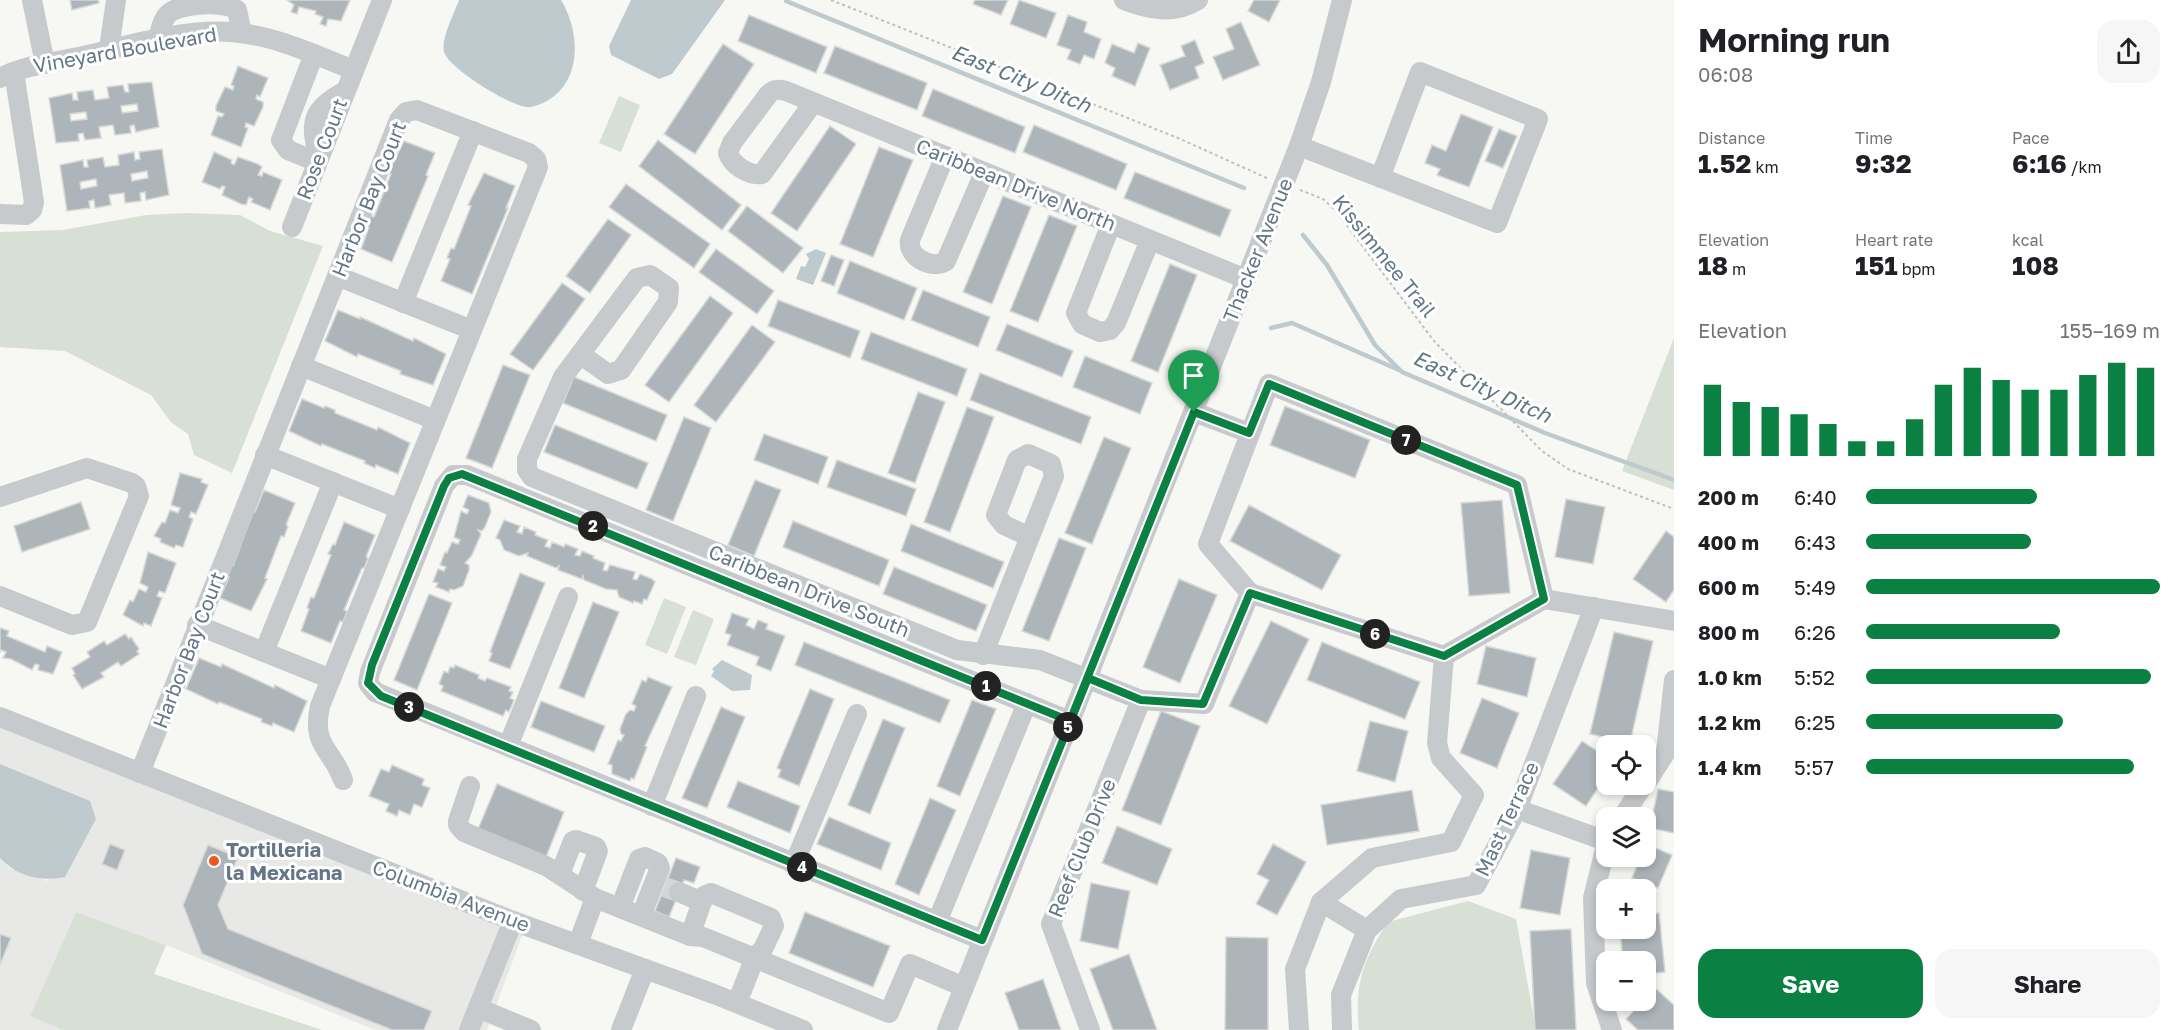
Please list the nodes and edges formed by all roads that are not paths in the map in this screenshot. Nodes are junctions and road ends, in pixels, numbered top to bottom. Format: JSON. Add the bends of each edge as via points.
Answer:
{"nodes":[{"id":1,"x":32,"y":0,"type":"edge"},
{"id":2,"x":116,"y":0,"type":"edge"},
{"id":3,"x":382,"y":0,"type":"edge"},
{"id":4,"x":1124,"y":0,"type":"edge"},
{"id":5,"x":1198,"y":0,"type":"edge"},
{"id":6,"x":1342,"y":0,"type":"edge"},
{"id":7,"x":242,"y":33,"type":"junction"},
{"id":8,"x":158,"y":40,"type":"junction"},
{"id":9,"x":110,"y":49,"type":"junction"},
{"id":10,"x":314,"y":54,"type":"junction"},
{"id":11,"x":45,"y":64,"type":"junction"},
{"id":12,"x":352,"y":70,"type":"junction"},
{"id":13,"x":7,"y":75,"type":"edge"},
{"id":14,"x":813,"y":103,"type":"junction"},
{"id":15,"x":473,"y":131,"type":"junction"},
{"id":16,"x":1299,"y":146,"type":"junction"},
{"id":17,"x":945,"y":156,"type":"junction"},
{"id":18,"x":318,"y":159,"type":"junction"},
{"id":19,"x":984,"y":173,"type":"junction"},
{"id":20,"x":1380,"y":178,"type":"junction"},
{"id":21,"x":0,"y":214,"type":"edge"},
{"id":22,"x":1111,"y":224,"type":"junction"},
{"id":23,"x":292,"y":228,"type":"dead end"},
{"id":24,"x":1150,"y":240,"type":"junction"},
{"id":25,"x":338,"y":276,"type":"junction"},
{"id":26,"x":1246,"y":279,"type":"junction"},
{"id":27,"x":403,"y":303,"type":"junction"},
{"id":28,"x":472,"y":330,"type":"junction"},
{"id":29,"x":580,"y":354,"type":"junction"},
{"id":30,"x":301,"y":366,"type":"junction"},
{"id":31,"x":1194,"y":412,"type":"junction"},
{"id":32,"x":435,"y":420,"type":"junction"},
{"id":33,"x":1249,"y":433,"type":"junction"},
{"id":34,"x":265,"y":454,"type":"junction"},
{"id":35,"x":333,"y":482,"type":"junction"},
{"id":36,"x":0,"y":497,"type":"edge"},
{"id":37,"x":400,"y":509,"type":"junction"},
{"id":38,"x":1030,"y":537,"type":"dead end"},
{"id":39,"x":1250,"y":593,"type":"junction"},
{"id":40,"x":0,"y":596,"type":"edge"},
{"id":41,"x":568,"y":597,"type":"dead end"},
{"id":42,"x":1544,"y":599,"type":"junction"},
{"id":43,"x":1594,"y":607,"type":"junction"},
{"id":44,"x":1674,"y":621,"type":"edge"},
{"id":45,"x":197,"y":625,"type":"junction"},
{"id":46,"x":264,"y":652,"type":"junction"},
{"id":47,"x":983,"y":655,"type":"junction"},
{"id":48,"x":1444,"y":656,"type":"junction"},
{"id":49,"x":1088,"y":678,"type":"junction"},
{"id":50,"x":331,"y":679,"type":"junction"},
{"id":51,"x":1674,"y":680,"type":"edge"},
{"id":52,"x":696,"y":696,"type":"dead end"},
{"id":53,"x":1141,"y":700,"type":"junction"},
{"id":54,"x":1027,"y":703,"type":"junction"},
{"id":55,"x":856,"y":714,"type":"dead end"},
{"id":56,"x":0,"y":717,"type":"edge"},
{"id":57,"x":1070,"y":721,"type":"junction"},
{"id":58,"x":508,"y":746,"type":"junction"},
{"id":59,"x":1670,"y":753,"type":"edge"},
{"id":60,"x":1656,"y":770,"type":"edge"},
{"id":61,"x":140,"y":773,"type":"junction"},
{"id":62,"x":343,"y":780,"type":"dead end"},
{"id":63,"x":470,"y":786,"type":"dead end"},
{"id":64,"x":652,"y":806,"type":"junction"},
{"id":65,"x":1517,"y":809,"type":"junction"},
{"id":66,"x":1596,"y":837,"type":"edge"},
{"id":67,"x":794,"y":864,"type":"junction"},
{"id":68,"x":1601,"y":867,"type":"edge"},
{"id":69,"x":560,"y":874,"type":"junction"},
{"id":70,"x":666,"y":887,"type":"junction"},
{"id":71,"x":589,"y":894,"type":"junction"},
{"id":72,"x":702,"y":902,"type":"junction"},
{"id":73,"x":1321,"y":902,"type":"junction"},
{"id":74,"x":620,"y":908,"type":"junction"},
{"id":75,"x":641,"y":916,"type":"junction"},
{"id":76,"x":513,"y":921,"type":"junction"},
{"id":77,"x":938,"y":922,"type":"junction"},
{"id":78,"x":1367,"y":930,"type":"junction"},
{"id":79,"x":690,"y":936,"type":"junction"},
{"id":80,"x":982,"y":940,"type":"junction"},
{"id":81,"x":578,"y":944,"type":"junction"},
{"id":82,"x":754,"y":957,"type":"junction"},
{"id":83,"x":645,"y":969,"type":"junction"},
{"id":84,"x":964,"y":987,"type":"junction"},
{"id":85,"x":737,"y":1003,"type":"junction"},
{"id":86,"x":478,"y":1008,"type":"junction"},
{"id":87,"x":469,"y":1030,"type":"edge"},
{"id":88,"x":531,"y":1030,"type":"edge"},
{"id":89,"x":621,"y":1030,"type":"edge"},
{"id":90,"x":803,"y":1030,"type":"edge"},
{"id":91,"x":946,"y":1030,"type":"edge"},
{"id":92,"x":1090,"y":1030,"type":"edge"},
{"id":93,"x":1299,"y":1030,"type":"edge"},
{"id":94,"x":1342,"y":1030,"type":"edge"},
{"id":95,"x":1612,"y":1030,"type":"edge"}],
"edges":[{"from":1,"to":11,"type":"street"},
{"from":2,"to":9,"type":"street"},
{"from":3,"to":12,"type":"street","name":"Rose Court"},
{"from":4,"to":5,"type":"street","via":[[1165,10]]},
{"from":6,"to":16,"type":"street","name":"Thacker Avenue","via":[[1321,82]]},
{"from":7,"to":8,"type":"street","name":"Vineyard Boulevard","via":[[208,32]]},
{"from":7,"to":8,"type":"street","via":[[237,10],[210,4],[171,11]]},
{"from":7,"to":10,"type":"street","name":"Vineyard Boulevard"},
{"from":8,"to":9,"type":"street","name":"Vineyard Boulevard"},
{"from":9,"to":11,"type":"street","name":"Vineyard Boulevard"},
{"from":10,"to":12,"type":"street","name":"Vineyard Boulevard"},
{"from":10,"to":18,"type":"street","via":[[281,140],[288,150]]},
{"from":11,"to":13,"type":"street","name":"Vineyard Boulevard"},
{"from":12,"to":18,"type":"street","name":"Rose Court"},
{"from":13,"to":21,"type":"street","via":[[34,202],[26,215]]},
{"from":14,"to":14,"type":"street","name":"Caribbean Drive North","via":[[786,91],[771,91],[730,148],[732,161],[749,173],[765,171]]},
{"from":14,"to":17,"type":"street","name":"Caribbean Drive North"},
{"from":15,"to":25,"type":"street","name":"Harbor Bay Court","via":[[423,111],[411,110],[402,116]]},
{"from":15,"to":27,"type":"street"},
{"from":15,"to":28,"type":"street","name":"Harbor Bay Court","via":[[529,153],[538,163]]},
{"from":16,"to":20,"type":"street"},
{"from":16,"to":26,"type":"street","name":"Thacker Avenue"},
{"from":17,"to":19,"type":"street","name":"Caribbean Drive North"},
{"from":17,"to":19,"type":"street","via":[[910,240],[915,257],[933,264],[946,261]]},
{"from":18,"to":23,"type":"street","name":"Rose Court"},
{"from":19,"to":22,"type":"street","name":"Caribbean Drive North"},
{"from":20,"to":20,"type":"street","via":[[1497,223],[1538,118],[1420,72]]},
{"from":22,"to":24,"type":"street","name":"Caribbean Drive North"},
{"from":22,"to":24,"type":"street","via":[[1076,313],[1082,324],[1100,332],[1110,330],[1116,323]]},
{"from":24,"to":26,"type":"street","name":"Caribbean Drive North"},
{"from":25,"to":27,"type":"street"},
{"from":25,"to":30,"type":"street","name":"Harbor Bay Court"},
{"from":26,"to":31,"type":"street","name":"Thacker Avenue"},
{"from":27,"to":28,"type":"street"},
{"from":28,"to":32,"type":"street","name":"Harbor Bay Court"},
{"from":29,"to":29,"type":"street","via":[[637,278],[650,275],[669,288],[669,302],[617,373],[608,374]]},
{"from":29,"to":47,"type":"street","name":"Caribbean Drive South","via":[[558,384],[527,459],[528,474],[957,650]]},
{"from":30,"to":32,"type":"street"},
{"from":30,"to":34,"type":"street","name":"Harbor Bay Court"},
{"from":31,"to":33,"type":"street"},
{"from":31,"to":49,"type":"street","name":"Thacker Avenue"},
{"from":32,"to":37,"type":"street","name":"Harbor Bay Court"},
{"from":33,"to":39,"type":"street","via":[[1208,544]]},
{"from":33,"to":42,"type":"street","via":[[1269,384],[1517,485]]},
{"from":34,"to":35,"type":"street"},
{"from":34,"to":45,"type":"street","name":"Harbor Bay Court"},
{"from":35,"to":37,"type":"street"},
{"from":35,"to":46,"type":"street"},
{"from":36,"to":40,"type":"street","via":[[87,468],[132,483],[139,496],[87,622],[72,625]]},
{"from":37,"to":50,"type":"street","name":"Harbor Bay Court"},
{"from":38,"to":47,"type":"street"},
{"from":39,"to":48,"type":"street"},
{"from":39,"to":53,"type":"street","via":[[1203,704]]},
{"from":41,"to":58,"type":"street"},
{"from":42,"to":43,"type":"street"},
{"from":42,"to":48,"type":"street"},
{"from":43,"to":44,"type":"street"},
{"from":43,"to":65,"type":"street","name":"Mast Terrace"},
{"from":45,"to":46,"type":"street"},
{"from":45,"to":61,"type":"street","name":"Harbor Bay Court"},
{"from":46,"to":50,"type":"street"},
{"from":47,"to":49,"type":"street","name":"Caribbean Drive South","via":[[1040,660]]},
{"from":48,"to":73,"type":"street","via":[[1437,743],[1441,758],[1474,795],[1451,842],[1372,858]]},
{"from":49,"to":53,"type":"street"},
{"from":49,"to":57,"type":"street","name":"Thacker Avenue"},
{"from":50,"to":62,"type":"street","name":"Harbor Bay Court","via":[[320,706],[318,732]]},
{"from":51,"to":59,"type":"street"},
{"from":52,"to":64,"type":"street"},
{"from":53,"to":92,"type":"street","name":"Reef Club Drive","via":[[1051,924]]},
{"from":54,"to":57,"type":"street"},
{"from":54,"to":58,"type":"street","via":[[466,475],[453,475],[444,486],[368,683],[381,696]]},
{"from":54,"to":77,"type":"street"},
{"from":55,"to":67,"type":"street"},
{"from":56,"to":61,"type":"street","name":"Columbia Avenue"},
{"from":57,"to":80,"type":"street","name":"Thacker Avenue"},
{"from":58,"to":64,"type":"street"},
{"from":59,"to":60,"type":"street"},
{"from":61,"to":76,"type":"street","name":"Columbia Avenue"},
{"from":63,"to":69,"type":"street","via":[[460,809],[460,829]]},
{"from":64,"to":67,"type":"street"},
{"from":65,"to":66,"type":"street"},
{"from":65,"to":78,"type":"street","name":"Mast Terrace","via":[[1476,885],[1401,899]]},
{"from":67,"to":77,"type":"street"},
{"from":68,"to":95,"type":"street","via":[[1593,898],[1596,983]]},
{"from":69,"to":71,"type":"street"},
{"from":69,"to":71,"type":"street","via":[[573,841],[597,847]]},
{"from":70,"to":72,"type":"street"},
{"from":70,"to":74,"type":"street","via":[[658,863],[645,857],[639,859]]},
{"from":70,"to":75,"type":"street"},
{"from":71,"to":74,"type":"street"},
{"from":71,"to":81,"type":"street"},
{"from":72,"to":79,"type":"street"},
{"from":72,"to":82,"type":"street","via":[[711,893],[771,918],[774,926],[763,949]]},
{"from":73,"to":78,"type":"street"},
{"from":73,"to":93,"type":"street","via":[[1295,969]]},
{"from":74,"to":75,"type":"street"},
{"from":75,"to":79,"type":"street"},
{"from":76,"to":81,"type":"street","name":"Columbia Avenue"},
{"from":76,"to":86,"type":"street"},
{"from":77,"to":80,"type":"street"},
{"from":78,"to":94,"type":"street","name":"Mast Terrace","via":[[1341,995]]},
{"from":79,"to":82,"type":"street","via":[[703,937]]},
{"from":80,"to":84,"type":"street","name":"Thacker Avenue"},
{"from":81,"to":83,"type":"street","name":"Columbia Avenue"},
{"from":82,"to":84,"type":"street","via":[[889,1012],[910,964]]},
{"from":82,"to":85,"type":"street"},
{"from":83,"to":85,"type":"street","name":"Columbia Avenue"},
{"from":83,"to":89,"type":"street"},
{"from":84,"to":91,"type":"street","name":"Thacker Avenue"},
{"from":85,"to":90,"type":"street","name":"Columbia Avenue"},
{"from":86,"to":87,"type":"street"},
{"from":86,"to":88,"type":"street"}]}
